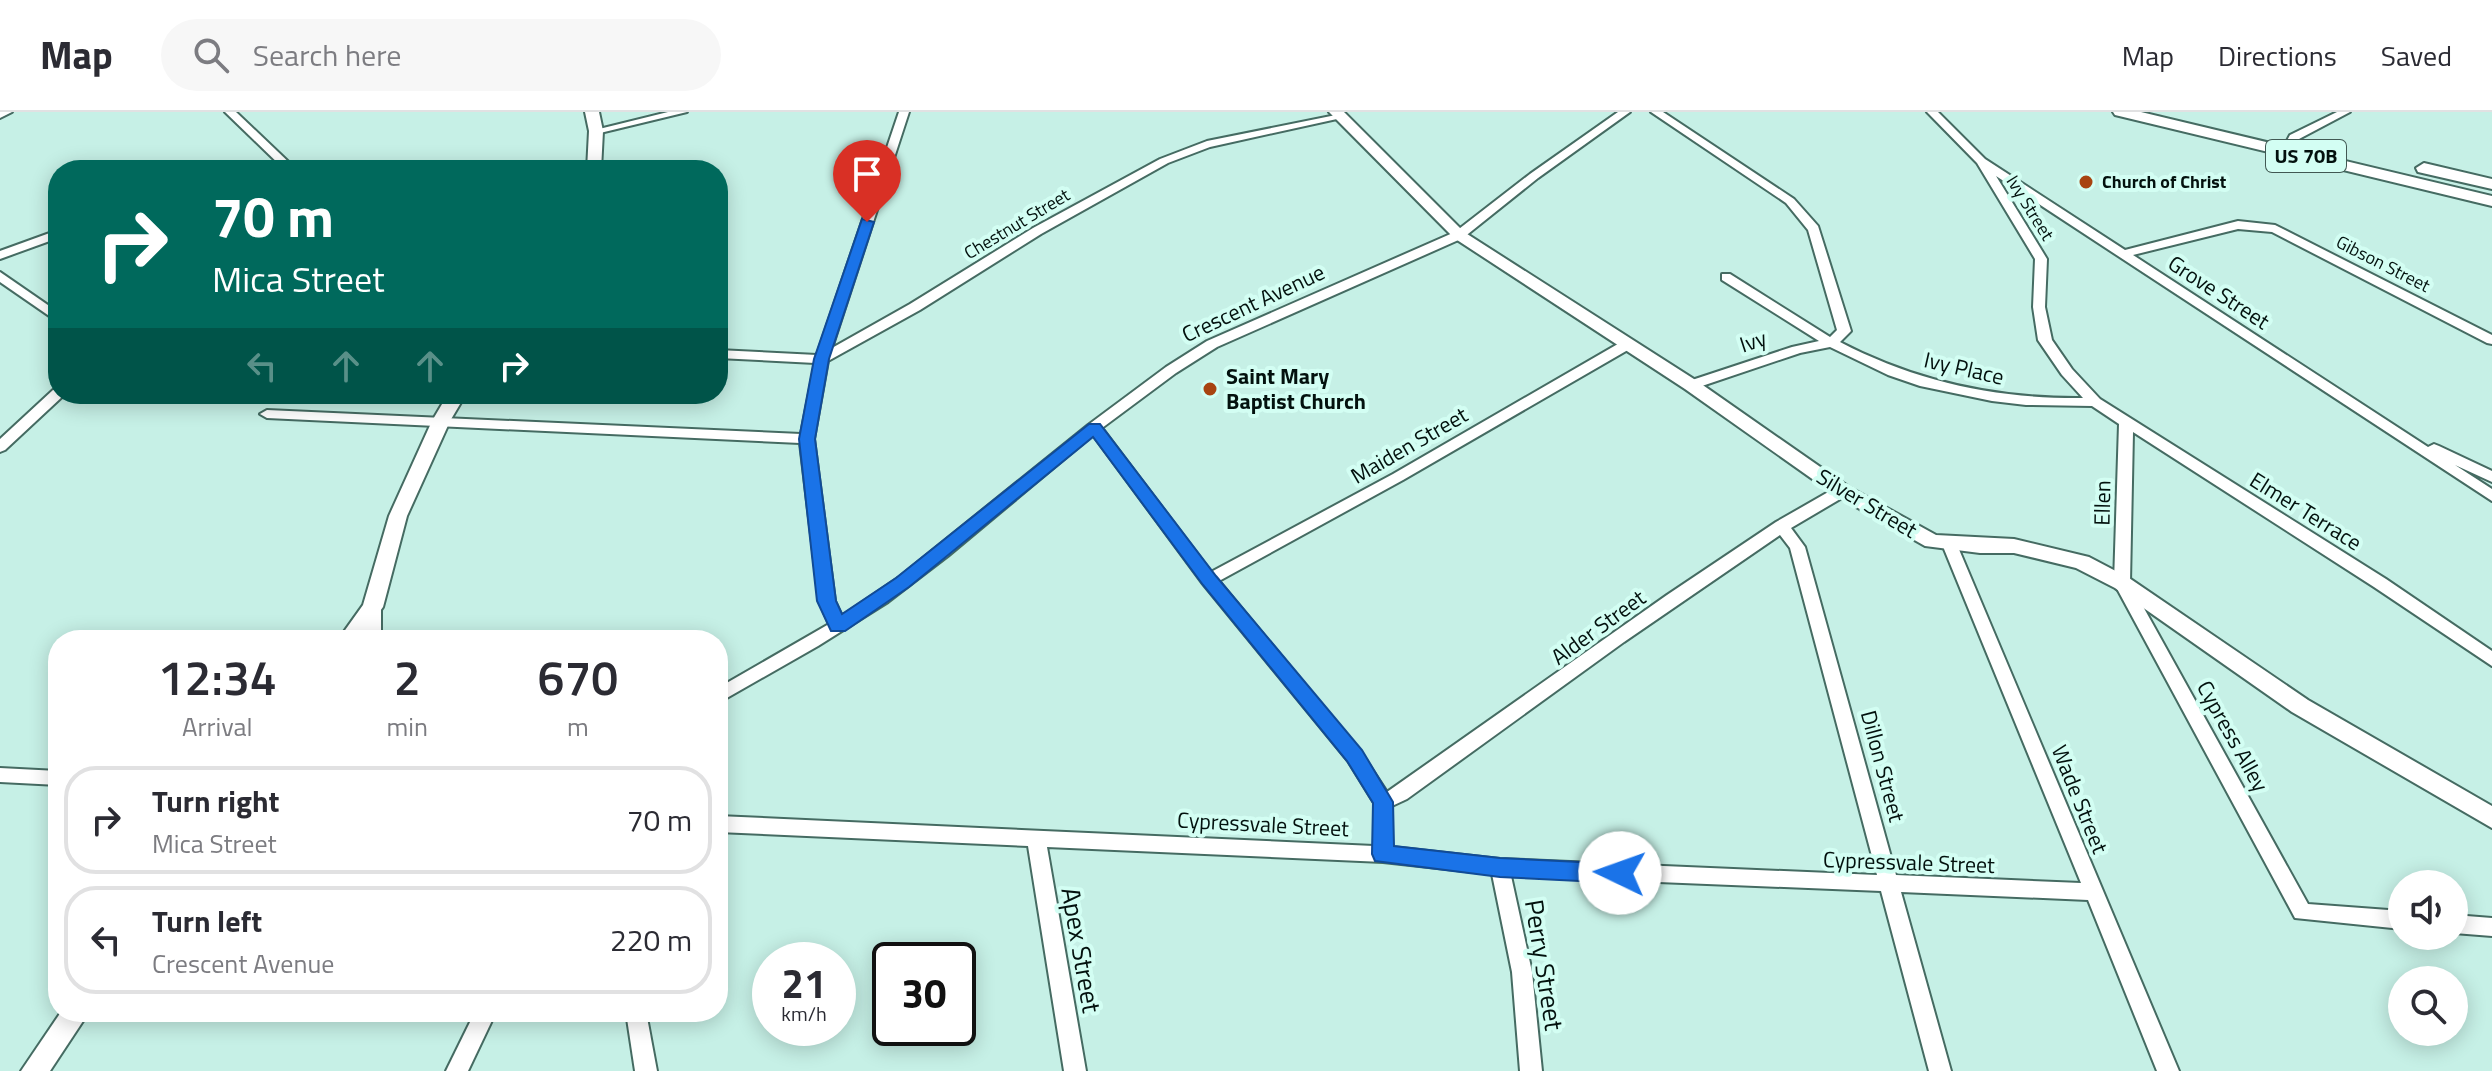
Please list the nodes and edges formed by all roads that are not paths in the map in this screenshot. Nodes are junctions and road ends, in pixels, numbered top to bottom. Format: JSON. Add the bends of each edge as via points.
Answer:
{"nodes":[{"id":1,"x":230,"y":112,"type":"edge"},
{"id":2,"x":592,"y":112,"type":"edge"},
{"id":3,"x":682,"y":112,"type":"edge"},
{"id":4,"x":904,"y":112,"type":"edge"},
{"id":5,"x":1625,"y":112,"type":"edge"},
{"id":6,"x":1656,"y":112,"type":"edge"},
{"id":7,"x":1932,"y":112,"type":"edge"},
{"id":8,"x":2121,"y":112,"type":"edge"},
{"id":9,"x":2188,"y":112,"type":"edge"},
{"id":10,"x":2345,"y":112,"type":"edge"},
{"id":11,"x":1338,"y":115,"type":"edge"},
{"id":12,"x":596,"y":131,"type":"junction"},
{"id":13,"x":2290,"y":144,"type":"junction"},
{"id":14,"x":280,"y":160,"type":"edge"},
{"id":15,"x":595,"y":160,"type":"edge"},
{"id":16,"x":1981,"y":161,"type":"junction"},
{"id":17,"x":2492,"y":184,"type":"edge"},
{"id":18,"x":2492,"y":201,"type":"edge"},
{"id":19,"x":1459,"y":235,"type":"junction"},
{"id":20,"x":48,"y":238,"type":"edge"},
{"id":21,"x":2124,"y":254,"type":"junction"},
{"id":22,"x":0,"y":255,"type":"edge"},
{"id":23,"x":0,"y":276,"type":"edge"},
{"id":24,"x":1726,"y":277,"type":"dead end"},
{"id":25,"x":48,"y":311,"type":"edge"},
{"id":26,"x":2492,"y":340,"type":"edge"},
{"id":27,"x":1831,"y":343,"type":"junction"},
{"id":28,"x":1628,"y":344,"type":"junction"},
{"id":29,"x":728,"y":354,"type":"edge"},
{"id":30,"x":822,"y":359,"type":"junction"},
{"id":31,"x":1691,"y":385,"type":"junction"},
{"id":32,"x":48,"y":402,"type":"edge"},
{"id":33,"x":2095,"y":402,"type":"junction"},
{"id":34,"x":451,"y":404,"type":"edge"},
{"id":35,"x":267,"y":414,"type":"dead end"},
{"id":36,"x":441,"y":421,"type":"junction"},
{"id":37,"x":2126,"y":424,"type":"junction"},
{"id":38,"x":2386,"y":425,"type":"junction"},
{"id":39,"x":1095,"y":428,"type":"junction"},
{"id":40,"x":807,"y":439,"type":"junction"},
{"id":41,"x":0,"y":447,"type":"edge"},
{"id":42,"x":2492,"y":477,"type":"edge"},
{"id":43,"x":1842,"y":491,"type":"junction"},
{"id":44,"x":2492,"y":496,"type":"edge"},
{"id":45,"x":1781,"y":526,"type":"junction"},
{"id":46,"x":1950,"y":544,"type":"junction"},
{"id":47,"x":1209,"y":580,"type":"junction"},
{"id":48,"x":2122,"y":583,"type":"junction"},
{"id":49,"x":373,"y":607,"type":"junction"},
{"id":50,"x":838,"y":626,"type":"junction"},
{"id":51,"x":356,"y":630,"type":"edge"},
{"id":52,"x":373,"y":630,"type":"edge"},
{"id":53,"x":2492,"y":660,"type":"edge"},
{"id":54,"x":728,"y":690,"type":"edge"},
{"id":55,"x":0,"y":775,"type":"edge"},
{"id":56,"x":48,"y":777,"type":"edge"},
{"id":57,"x":1383,"y":802,"type":"junction"},
{"id":58,"x":2492,"y":818,"type":"edge"},
{"id":59,"x":728,"y":824,"type":"edge"},
{"id":60,"x":1036,"y":837,"type":"junction"},
{"id":61,"x":1383,"y":854,"type":"junction"},
{"id":62,"x":1500,"y":867,"type":"junction"},
{"id":63,"x":1891,"y":886,"type":"junction"},
{"id":64,"x":2092,"y":892,"type":"junction"},
{"id":65,"x":2388,"y":919,"type":"edge"},
{"id":66,"x":2468,"y":925,"type":"edge"},
{"id":67,"x":2492,"y":927,"type":"edge"},
{"id":68,"x":69,"y":1022,"type":"edge"},
{"id":69,"x":481,"y":1022,"type":"edge"},
{"id":70,"x":638,"y":1022,"type":"edge"},
{"id":71,"x":34,"y":1071,"type":"edge"},
{"id":72,"x":457,"y":1071,"type":"edge"},
{"id":73,"x":646,"y":1071,"type":"edge"},
{"id":74,"x":1075,"y":1071,"type":"edge"},
{"id":75,"x":1531,"y":1071,"type":"edge"},
{"id":76,"x":1940,"y":1071,"type":"edge"},
{"id":77,"x":2168,"y":1071,"type":"edge"}],
"edges":[{"from":1,"to":14,"type":"street"},
{"from":2,"to":12,"type":"street"},
{"from":3,"to":12,"type":"street"},
{"from":4,"to":30,"type":"street"},
{"from":5,"to":19,"type":"street","name":"Crescent Avenue"},
{"from":6,"to":27,"type":"street","via":[[1790,201],[1814,229],[1844,331]]},
{"from":7,"to":16,"type":"street","name":"Grove Street"},
{"from":8,"to":13,"type":"main road","number":"US 70B"},
{"from":9,"to":13,"type":"main road","number":"US 70B"},
{"from":10,"to":13,"type":"street"},
{"from":11,"to":19,"type":"street","name":"Silver Street"},
{"from":11,"to":30,"type":"street","name":"Chestnut Street","via":[[1207,144],[1145,172]]},
{"from":12,"to":15,"type":"street"},
{"from":13,"to":17,"type":"main road","number":"US 70B"},
{"from":13,"to":18,"type":"main road","number":"US 70B"},
{"from":16,"to":21,"type":"street","name":"Grove Street"},
{"from":16,"to":33,"type":"street","name":"Ivy Street","via":[[2041,259],[2039,307],[2045,340]]},
{"from":19,"to":28,"type":"street","name":"Silver Street"},
{"from":19,"to":39,"type":"street","name":"Crescent Avenue","via":[[1212,344]]},
{"from":20,"to":22,"type":"street"},
{"from":21,"to":26,"type":"street","name":"Gibson Street","via":[[2238,225],[2275,229]]},
{"from":21,"to":38,"type":"street","name":"Grove Street"},
{"from":23,"to":25,"type":"street"},
{"from":24,"to":27,"type":"street","name":"Ivy Place"},
{"from":27,"to":31,"type":"street","name":"Ivy"},
{"from":27,"to":33,"type":"street","name":"Ivy Place","via":[[1943,390],[2051,404]]},
{"from":28,"to":31,"type":"street","name":"Silver Street"},
{"from":28,"to":47,"type":"street","name":"Maiden Street"},
{"from":29,"to":30,"type":"street"},
{"from":30,"to":40,"type":"street"},
{"from":31,"to":43,"type":"street","name":"Silver Street"},
{"from":32,"to":41,"type":"street"},
{"from":33,"to":37,"type":"street","name":"Elmer Terrace"},
{"from":34,"to":36,"type":"street"},
{"from":35,"to":36,"type":"street"},
{"from":36,"to":40,"type":"street"},
{"from":36,"to":49,"type":"street","via":[[398,516]]},
{"from":37,"to":48,"type":"street","name":"Ellen"},
{"from":37,"to":53,"type":"street","name":"Elmer Terrace","via":[[2380,583]]},
{"from":38,"to":42,"type":"street"},
{"from":38,"to":44,"type":"street","name":"Grove Street"},
{"from":39,"to":47,"type":"street"},
{"from":39,"to":50,"type":"street","name":"Crescent Avenue","via":[[903,583]]},
{"from":40,"to":50,"type":"street","via":[[827,601]]},
{"from":43,"to":45,"type":"street","name":"Alder Street"},
{"from":43,"to":46,"type":"street","name":"Silver Street","via":[[1932,541]]},
{"from":45,"to":57,"type":"street","name":"Alder Street"},
{"from":45,"to":63,"type":"street","name":"Dillon Street","via":[[1797,547]]},
{"from":46,"to":48,"type":"street","name":"Silver Street","via":[[2048,552]]},
{"from":46,"to":64,"type":"street","name":"Wade Street"},
{"from":47,"to":57,"type":"street","via":[[1354,756]]},
{"from":48,"to":58,"type":"street","name":"Silver Street","via":[[2300,706]]},
{"from":48,"to":65,"type":"street","name":"Cypress Alley","via":[[2302,912]]},
{"from":49,"to":51,"type":"street"},
{"from":49,"to":52,"type":"street"},
{"from":50,"to":54,"type":"street","name":"Crescent Avenue"},
{"from":55,"to":56,"type":"street"},
{"from":57,"to":61,"type":"street"},
{"from":59,"to":60,"type":"street","name":"Cypressvale Street"},
{"from":60,"to":61,"type":"street","name":"Cypressvale Street"},
{"from":60,"to":74,"type":"street","name":"Apex Street"},
{"from":61,"to":62,"type":"street","name":"Cypressvale Street"},
{"from":62,"to":63,"type":"street","name":"Cypressvale Street"},
{"from":62,"to":75,"type":"street","name":"Perry Street","via":[[1522,972]]},
{"from":63,"to":64,"type":"street","name":"Cypressvale Street"},
{"from":63,"to":76,"type":"street","name":"Dillon Street"},
{"from":64,"to":77,"type":"street","name":"Wade Street"},
{"from":66,"to":67,"type":"street"},
{"from":68,"to":71,"type":"street"},
{"from":69,"to":72,"type":"street"},
{"from":70,"to":73,"type":"street"}]}
